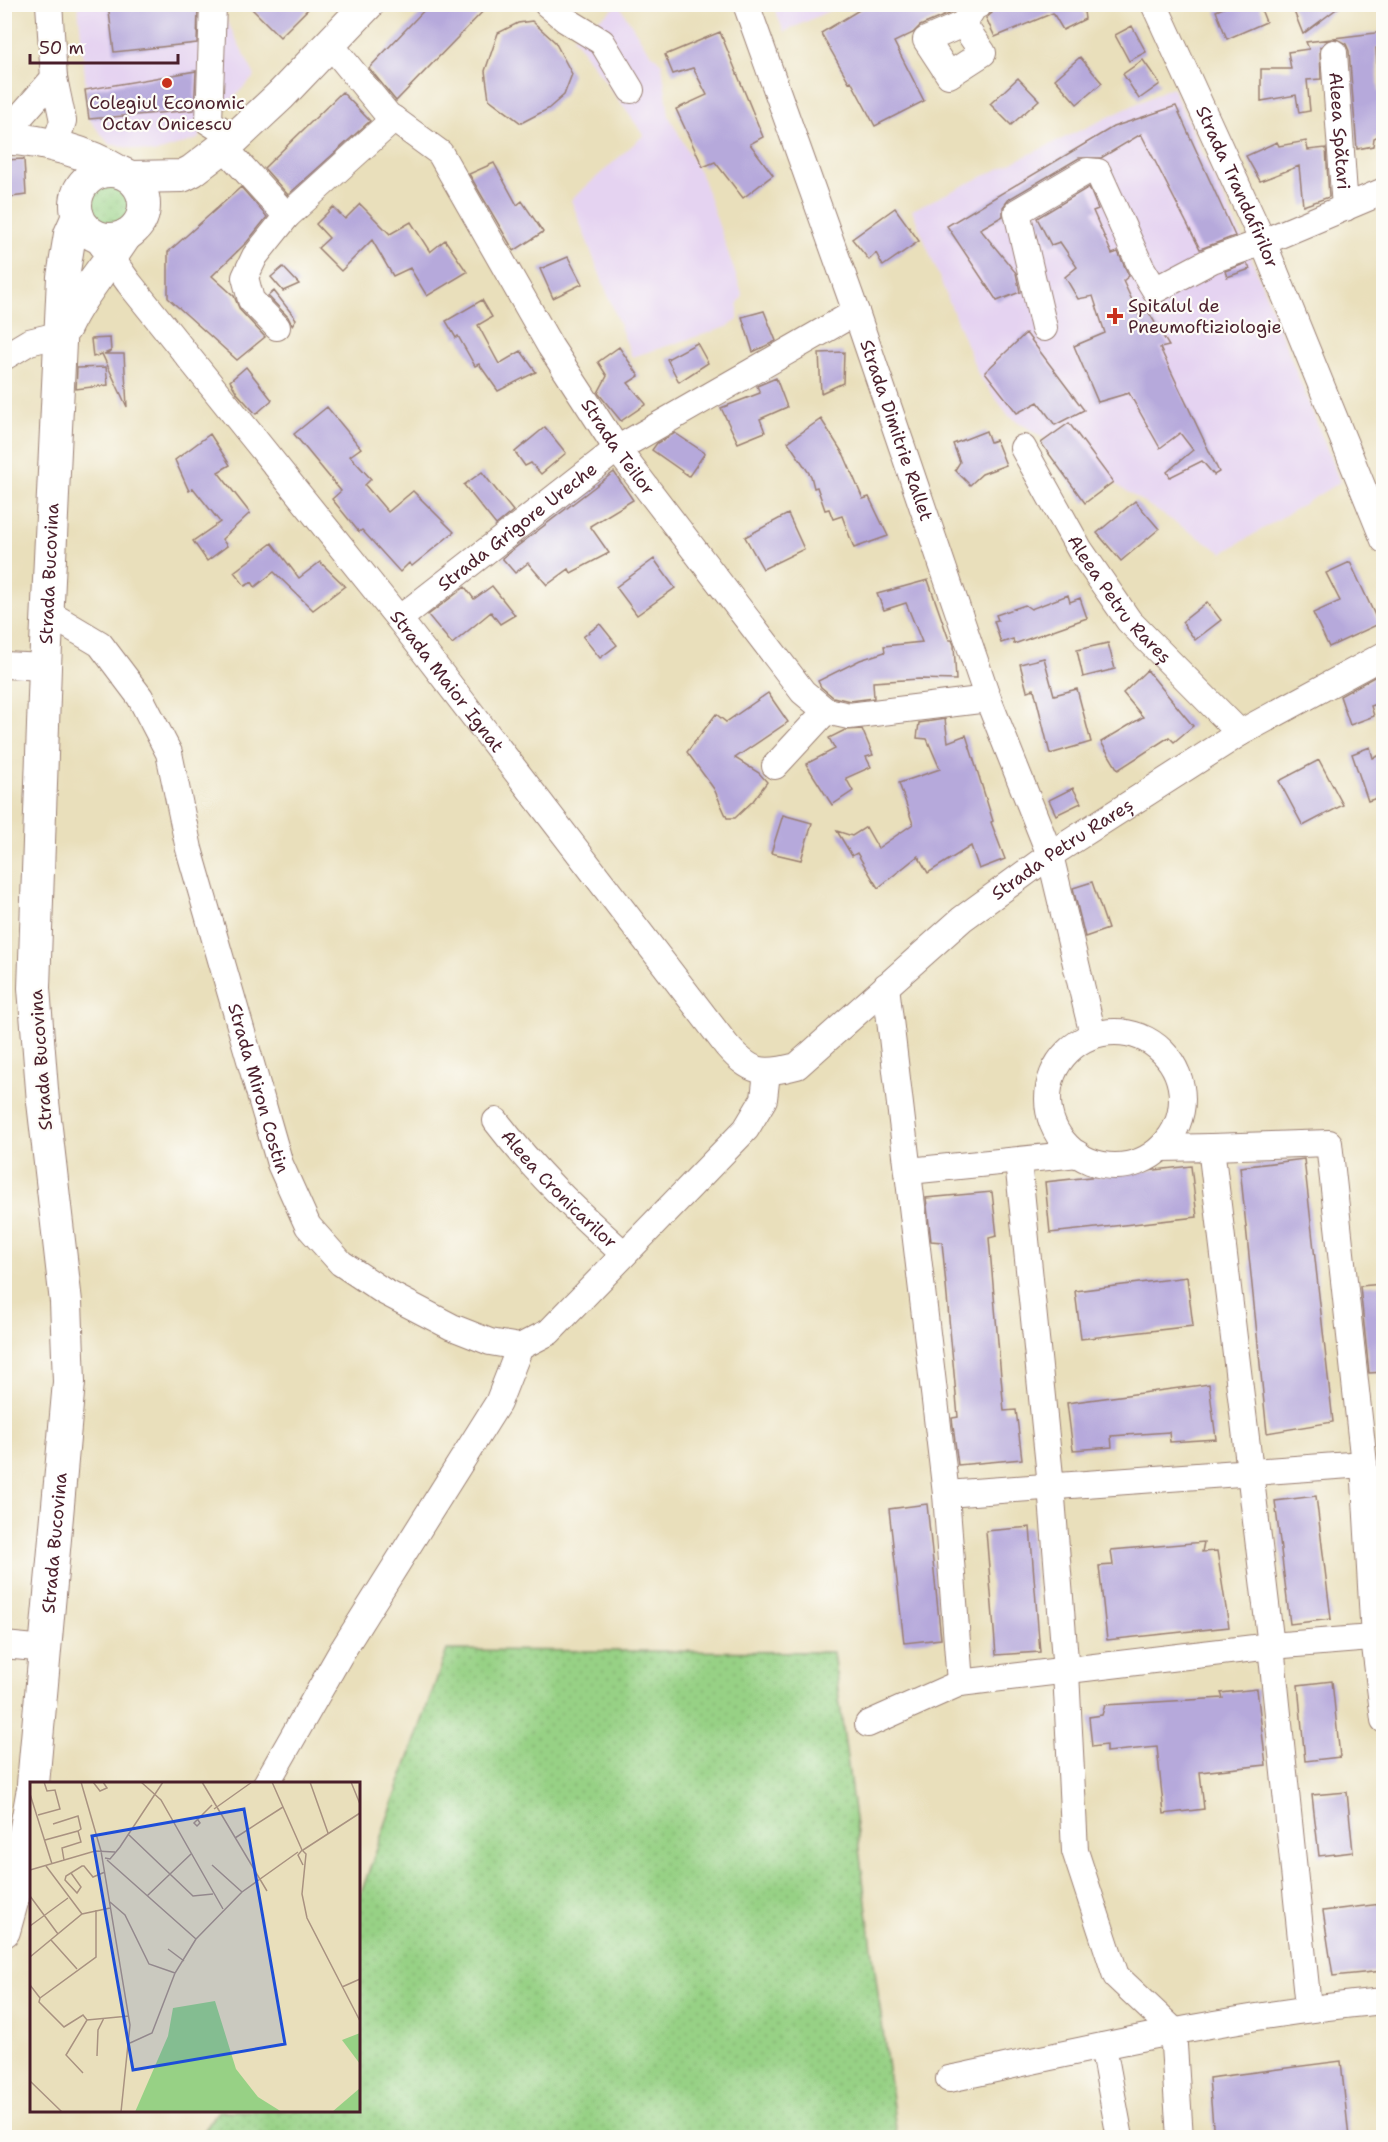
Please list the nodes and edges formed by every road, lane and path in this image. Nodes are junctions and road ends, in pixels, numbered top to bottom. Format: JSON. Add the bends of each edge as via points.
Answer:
{"nodes":[{"id":1,"x":48,"y":4,"type":"edge"},
{"id":2,"x":213,"y":4,"type":"edge"},
{"id":3,"x":368,"y":4,"type":"edge"},
{"id":4,"x":547,"y":4,"type":"edge"},
{"id":5,"x":746,"y":4,"type":"edge"},
{"id":6,"x":980,"y":4,"type":"edge"},
{"id":7,"x":1154,"y":4,"type":"edge"},
{"id":8,"x":963,"y":24,"type":"dead end"},
{"id":9,"x":330,"y":44,"type":"junction"},
{"id":10,"x":1334,"y":53,"type":"dead end"},
{"id":11,"x":54,"y":78,"type":"junction"},
{"id":12,"x":631,"y":90,"type":"dead end"},
{"id":13,"x":394,"y":119,"type":"junction"},
{"id":14,"x":59,"y":132,"type":"junction"},
{"id":15,"x":4,"y":137,"type":"edge"},
{"id":16,"x":230,"y":142,"type":"junction"},
{"id":17,"x":116,"y":169,"type":"junction"},
{"id":18,"x":182,"y":176,"type":"junction"},
{"id":19,"x":1383,"y":191,"type":"edge"},
{"id":20,"x":1344,"y":208,"type":"junction"},
{"id":21,"x":287,"y":216,"type":"junction"},
{"id":22,"x":109,"y":226,"type":"junction"},
{"id":23,"x":1263,"y":242,"type":"junction"},
{"id":24,"x":129,"y":283,"type":"junction"},
{"id":25,"x":856,"y":312,"type":"junction"},
{"id":26,"x":277,"y":327,"type":"dead end"},
{"id":27,"x":1044,"y":328,"type":"dead end"},
{"id":28,"x":62,"y":334,"type":"junction"},
{"id":29,"x":4,"y":357,"type":"edge"},
{"id":30,"x":1023,"y":448,"type":"dead end"},
{"id":31,"x":617,"y":449,"type":"junction"},
{"id":32,"x":1383,"y":540,"type":"edge"},
{"id":33,"x":48,"y":613,"type":"junction"},
{"id":34,"x":399,"y":619,"type":"junction"},
{"id":35,"x":1383,"y":655,"type":"edge"},
{"id":36,"x":4,"y":665,"type":"edge"},
{"id":37,"x":45,"y":666,"type":"junction"},
{"id":38,"x":988,"y":699,"type":"junction"},
{"id":39,"x":826,"y":711,"type":"junction"},
{"id":40,"x":1240,"y":733,"type":"junction"},
{"id":41,"x":775,"y":766,"type":"dead end"},
{"id":42,"x":1050,"y":855,"type":"junction"},
{"id":43,"x":886,"y":986,"type":"junction"},
{"id":44,"x":1093,"y":1035,"type":"junction"},
{"id":45,"x":767,"y":1072,"type":"junction"},
{"id":46,"x":496,"y":1121,"type":"dead end"},
{"id":47,"x":1211,"y":1147,"type":"junction"},
{"id":48,"x":1162,"y":1148,"type":"junction"},
{"id":49,"x":1078,"y":1154,"type":"junction"},
{"id":50,"x":1017,"y":1161,"type":"junction"},
{"id":51,"x":909,"y":1172,"type":"junction"},
{"id":52,"x":624,"y":1254,"type":"junction"},
{"id":53,"x":520,"y":1347,"type":"junction"},
{"id":54,"x":1364,"y":1464,"type":"junction"},
{"id":55,"x":1252,"y":1474,"type":"junction"},
{"id":56,"x":1051,"y":1486,"type":"junction"},
{"id":57,"x":946,"y":1494,"type":"junction"},
{"id":58,"x":1379,"y":1637,"type":"edge"},
{"id":59,"x":4,"y":1645,"type":"edge"},
{"id":60,"x":1272,"y":1647,"type":"junction"},
{"id":61,"x":46,"y":1649,"type":"junction"},
{"id":62,"x":1066,"y":1672,"type":"junction"},
{"id":63,"x":960,"y":1683,"type":"junction"},
{"id":64,"x":1383,"y":1720,"type":"edge"},
{"id":65,"x":868,"y":1724,"type":"dead end"},
{"id":66,"x":33,"y":1782,"type":"edge"},
{"id":67,"x":267,"y":1782,"type":"edge"},
{"id":68,"x":30,"y":1816,"type":"edge"},
{"id":69,"x":23,"y":1893,"type":"edge"},
{"id":70,"x":4,"y":1931,"type":"edge"},
{"id":71,"x":1383,"y":2001,"type":"edge"},
{"id":72,"x":1308,"y":2007,"type":"junction"},
{"id":73,"x":1173,"y":2030,"type":"junction"},
{"id":74,"x":1103,"y":2046,"type":"junction"},
{"id":75,"x":949,"y":2079,"type":"dead end"},
{"id":76,"x":1120,"y":2138,"type":"edge"},
{"id":77,"x":1180,"y":2138,"type":"edge"}],
"edges":[{"from":1,"to":11,"type":"street"},
{"from":2,"to":16,"type":"street","via":[[209,122]]},
{"from":3,"to":9,"type":"main road"},
{"from":4,"to":12,"type":"street","via":[[602,42]]},
{"from":5,"to":25,"type":"street","name":"Strada Dimitrie Rallet"},
{"from":6,"to":8,"type":"street"},
{"from":7,"to":23,"type":"street","name":"Strada Trandafirilor"},
{"from":9,"to":13,"type":"street","name":"Strada Teilor"},
{"from":9,"to":16,"type":"main road"},
{"from":10,"to":20,"type":"street","name":"Aleea Spătari"},
{"from":11,"to":14,"type":"street"},
{"from":11,"to":15,"type":"street"},
{"from":13,"to":21,"type":"street"},
{"from":13,"to":31,"type":"street","name":"Strada Teilor","via":[[440,153],[550,345]]},
{"from":14,"to":15,"type":"main road"},
{"from":14,"to":17,"type":"main road"},
{"from":14,"to":22,"type":"main road"},
{"from":16,"to":18,"type":"main road"},
{"from":16,"to":21,"type":"street"},
{"from":17,"to":18,"type":"main road"},
{"from":17,"to":22,"type":"main road","via":[[89,178]]},
{"from":17,"to":22,"type":"main road","via":[[143,195]]},
{"from":18,"to":22,"type":"main road"},
{"from":19,"to":20,"type":"street"},
{"from":20,"to":23,"type":"street"},
{"from":21,"to":26,"type":"street","via":[[255,256],[245,277],[251,300]]},
{"from":22,"to":24,"type":"street","name":"Strada Maior Ignat"},
{"from":22,"to":24,"type":"street","via":[[136,239]]},
{"from":22,"to":28,"type":"main road","name":"Strada Bucovina","via":[[84,293]]},
{"from":22,"to":28,"type":"main road","name":"Strada Bucovina","via":[[70,234],[65,256]]},
{"from":23,"to":27,"type":"street","via":[[1212,260],[1155,290],[1098,172],[1087,171],[1017,212]]},
{"from":23,"to":32,"type":"street","name":"Strada Trandafirilor"},
{"from":24,"to":34,"type":"street","name":"Strada Maior Ignat"},
{"from":25,"to":31,"type":"street","name":"Strada Grigore Ureche"},
{"from":25,"to":38,"type":"street","name":"Strada Dimitrie Rallet"},
{"from":28,"to":29,"type":"street","via":[[29,342]]},
{"from":28,"to":33,"type":"main road","name":"Strada Bucovina"},
{"from":30,"to":40,"type":"street","name":"Aleea Petru Rareș","via":[[1080,550],[1129,621]]},
{"from":31,"to":34,"type":"street","name":"Strada Grigore Ureche"},
{"from":31,"to":39,"type":"street","name":"Strada Teilor","via":[[803,692]]},
{"from":33,"to":37,"type":"main road","name":"Strada Bucovina"},
{"from":33,"to":53,"type":"street","name":"Strada Miron Costin","via":[[100,644],[140,697],[169,753],[189,849],[280,1164],[308,1226],[341,1263],[383,1292],[452,1327],[490,1342]]},
{"from":34,"to":45,"type":"street","name":"Strada Maior Ignat","via":[[727,1046],[744,1065]]},
{"from":35,"to":40,"type":"street","name":"Strada Petru Rareș"},
{"from":36,"to":37,"type":"street"},
{"from":37,"to":61,"type":"main road","name":"Strada Bucovina","via":[[34,988],[42,1102],[66,1302],[69,1382]]},
{"from":38,"to":39,"type":"street","via":[[849,716]]},
{"from":38,"to":42,"type":"street","name":"Strada Dimitrie Rallet"},
{"from":39,"to":41,"type":"street"},
{"from":40,"to":42,"type":"street","name":"Strada Petru Rareș"},
{"from":42,"to":43,"type":"street","name":"Strada Petru Rareș","via":[[962,919]]},
{"from":42,"to":44,"type":"street","name":"Strada Dimitrie Rallet"},
{"from":43,"to":45,"type":"street","name":"Strada Petru Rareș","via":[[797,1066]]},
{"from":43,"to":51,"type":"street"},
{"from":44,"to":48,"type":"street","via":[[1113,1031],[1133,1034],[1152,1042],[1167,1055],[1180,1083],[1182,1113]]},
{"from":44,"to":49,"type":"street","via":[[1074,1045],[1060,1060],[1048,1100],[1052,1121],[1062,1140]]},
{"from":45,"to":52,"type":"street","via":[[764,1099],[746,1129]]},
{"from":46,"to":52,"type":"street","name":"Aleea Cronicarilor","via":[[556,1192]]},
{"from":47,"to":48,"type":"street"},
{"from":47,"to":54,"type":"street","via":[[1329,1143]]},
{"from":47,"to":55,"type":"street"},
{"from":48,"to":49,"type":"street","via":[[1143,1160],[1120,1166],[1098,1164]]},
{"from":49,"to":50,"type":"street"},
{"from":50,"to":51,"type":"street"},
{"from":50,"to":56,"type":"street"},
{"from":51,"to":57,"type":"street"},
{"from":52,"to":53,"type":"street","via":[[549,1332]]},
{"from":53,"to":67,"type":"street","via":[[498,1403],[342,1651]]},
{"from":54,"to":55,"type":"street"},
{"from":54,"to":58,"type":"street"},
{"from":55,"to":56,"type":"street"},
{"from":55,"to":60,"type":"street"},
{"from":56,"to":57,"type":"street"},
{"from":56,"to":62,"type":"street"},
{"from":57,"to":63,"type":"street"},
{"from":58,"to":60,"type":"street"},
{"from":58,"to":64,"type":"street"},
{"from":59,"to":61,"type":"street"},
{"from":60,"to":62,"type":"street"},
{"from":60,"to":72,"type":"street"},
{"from":61,"to":66,"type":"main road","name":"Strada Bucovina"},
{"from":62,"to":63,"type":"street"},
{"from":62,"to":73,"type":"street","via":[[1075,1851],[1116,1976]]},
{"from":63,"to":65,"type":"street"},
{"from":68,"to":69,"type":"main road"},
{"from":69,"to":70,"type":"main road"},
{"from":71,"to":72,"type":"street"},
{"from":72,"to":73,"type":"street"},
{"from":73,"to":74,"type":"street"},
{"from":73,"to":77,"type":"street"},
{"from":74,"to":75,"type":"street"},
{"from":74,"to":76,"type":"street"}]}
